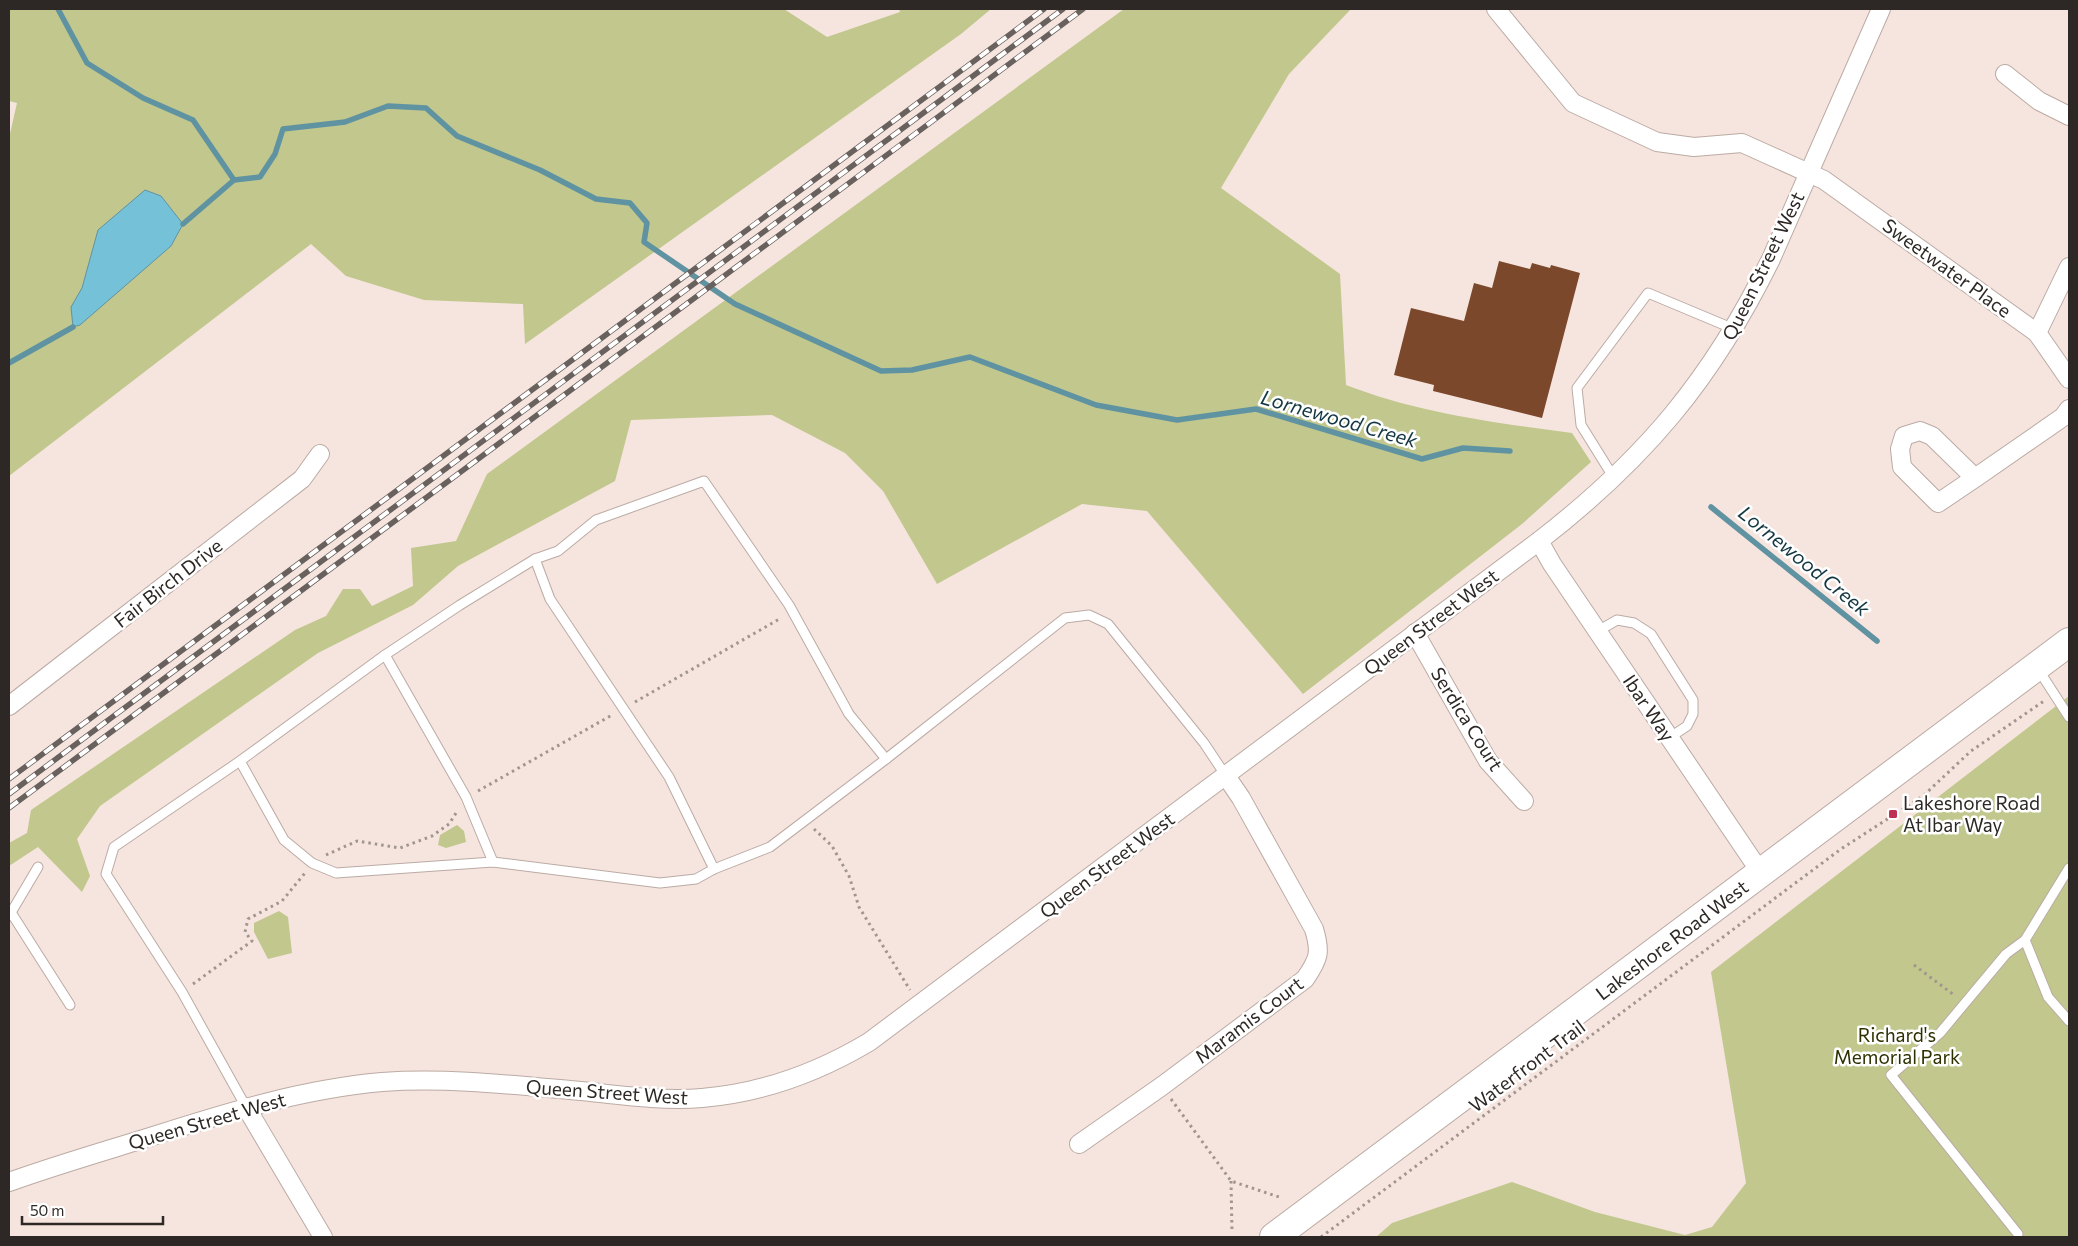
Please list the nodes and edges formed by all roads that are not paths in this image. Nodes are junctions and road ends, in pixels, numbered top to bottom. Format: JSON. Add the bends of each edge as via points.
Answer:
{"nodes":[{"id":1,"x":1496,"y":9,"type":"edge"},
{"id":2,"x":1881,"y":9,"type":"edge"},
{"id":3,"x":2005,"y":74,"type":"dead end"},
{"id":4,"x":2069,"y":116,"type":"edge"},
{"id":5,"x":1809,"y":172,"type":"junction"},
{"id":6,"x":2069,"y":267,"type":"edge"},
{"id":7,"x":1734,"y":329,"type":"junction"},
{"id":8,"x":2037,"y":333,"type":"junction"},
{"id":9,"x":2069,"y":379,"type":"edge"},
{"id":10,"x":2069,"y":409,"type":"edge"},
{"id":11,"x":320,"y":454,"type":"dead end"},
{"id":12,"x":1614,"y":478,"type":"junction"},
{"id":13,"x":1975,"y":478,"type":"dead end"},
{"id":14,"x":1539,"y":542,"type":"junction"},
{"id":15,"x":535,"y":559,"type":"junction"},
{"id":16,"x":1598,"y":631,"type":"junction"},
{"id":17,"x":1415,"y":633,"type":"junction"},
{"id":18,"x":2069,"y":642,"type":"edge"},
{"id":19,"x":385,"y":656,"type":"junction"},
{"id":20,"x":2036,"y":667,"type":"junction"},
{"id":21,"x":9,"y":706,"type":"edge"},
{"id":22,"x":2069,"y":717,"type":"edge"},
{"id":23,"x":1669,"y":738,"type":"junction"},
{"id":24,"x":886,"y":760,"type":"junction"},
{"id":25,"x":240,"y":761,"type":"junction"},
{"id":26,"x":1226,"y":776,"type":"junction"},
{"id":27,"x":1524,"y":801,"type":"dead end"},
{"id":28,"x":492,"y":862,"type":"junction"},
{"id":29,"x":38,"y":867,"type":"dead end"},
{"id":30,"x":2069,"y":868,"type":"edge"},
{"id":31,"x":714,"y":869,"type":"junction"},
{"id":32,"x":1761,"y":873,"type":"junction"},
{"id":33,"x":10,"y":915,"type":"edge"},
{"id":34,"x":2025,"y":940,"type":"junction"},
{"id":35,"x":70,"y":1005,"type":"dead end"},
{"id":36,"x":2069,"y":1021,"type":"edge"},
{"id":37,"x":246,"y":1107,"type":"junction"},
{"id":38,"x":1079,"y":1144,"type":"dead end"},
{"id":39,"x":9,"y":1182,"type":"edge"},
{"id":40,"x":2018,"y":1234,"type":"dead end"},
{"id":41,"x":323,"y":1237,"type":"edge"},
{"id":42,"x":1274,"y":1237,"type":"edge"}],
"edges":[{"from":1,"to":5,"type":"street","name":"Sweetwater Place","via":[[1574,103],[1656,142],[1694,146],[1742,142]]},
{"from":2,"to":5,"type":"street","name":"Queen Street West"},
{"from":3,"to":4,"type":"street","via":[[2039,101]]},
{"from":5,"to":7,"type":"street","name":"Queen Street West","via":[[1771,259]]},
{"from":5,"to":8,"type":"street","name":"Sweetwater Place"},
{"from":6,"to":8,"type":"street"},
{"from":7,"to":12,"type":"street","name":"Queen Street West","via":[[1672,417]]},
{"from":7,"to":12,"type":"lane","via":[[1648,293],[1577,388],[1581,425]]},
{"from":8,"to":9,"type":"street","name":"Sweetwater Place"},
{"from":10,"to":13,"type":"street","via":[[2063,417]]},
{"from":11,"to":21,"type":"street","name":"Fair Birch Drive","via":[[302,479]]},
{"from":12,"to":14,"type":"street","name":"Queen Street West"},
{"from":14,"to":16,"type":"street","name":"Ibar Way"},
{"from":14,"to":17,"type":"street","name":"Queen Street West"},
{"from":15,"to":19,"type":"lane"},
{"from":15,"to":24,"type":"lane","via":[[558,551],[596,520],[704,481],[789,605],[849,714]]},
{"from":15,"to":31,"type":"lane","via":[[550,598],[669,777]]},
{"from":16,"to":23,"type":"street","name":"Ibar Way"},
{"from":16,"to":23,"type":"lane","via":[[1617,620],[1634,623],[1651,634],[1693,700],[1694,714],[1687,726]]},
{"from":17,"to":26,"type":"street","name":"Queen Street West"},
{"from":17,"to":27,"type":"street","name":"Serdica Court","via":[[1488,761]]},
{"from":18,"to":20,"type":"main road","name":"Lakeshore Road West"},
{"from":19,"to":25,"type":"lane"},
{"from":19,"to":28,"type":"lane","via":[[466,797]]},
{"from":20,"to":22,"type":"lane"},
{"from":20,"to":32,"type":"main road","name":"Lakeshore Road West"},
{"from":23,"to":32,"type":"street","name":"Ibar Way"},
{"from":24,"to":26,"type":"lane","via":[[1065,618],[1089,615],[1108,624],[1204,743]]},
{"from":24,"to":31,"type":"lane","via":[[770,847]]},
{"from":25,"to":28,"type":"lane","via":[[284,840],[312,863],[336,872]]},
{"from":25,"to":37,"type":"lane","via":[[114,847],[106,874],[182,992]]},
{"from":26,"to":37,"type":"street","name":"Queen Street West","via":[[869,1042],[820,1068],[769,1086],[722,1096],[657,1098],[438,1080],[383,1082]]},
{"from":26,"to":38,"type":"street","name":"Maramis Court","via":[[1314,929],[1320,948],[1316,965],[1305,979]]},
{"from":28,"to":31,"type":"lane","via":[[660,883],[696,879]]},
{"from":29,"to":33,"type":"lane"},
{"from":30,"to":34,"type":"lane"},
{"from":32,"to":42,"type":"main road","name":"Lakeshore Road West"},
{"from":33,"to":35,"type":"lane"},
{"from":34,"to":36,"type":"lane","via":[[2048,997]]},
{"from":34,"to":40,"type":"lane","via":[[2006,954],[1940,1032],[1891,1075]]},
{"from":37,"to":39,"type":"street","name":"Queen Street West"},
{"from":37,"to":41,"type":"street"}]}
